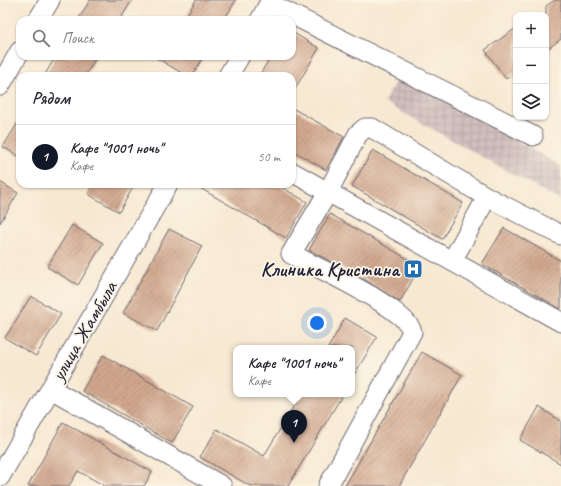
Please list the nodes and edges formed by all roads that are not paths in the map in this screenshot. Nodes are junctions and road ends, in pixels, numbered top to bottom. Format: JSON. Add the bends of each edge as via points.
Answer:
{"nodes":[{"id":1,"x":50,"y":0,"type":"edge"},
{"id":2,"x":270,"y":1,"type":"edge"},
{"id":3,"x":40,"y":16,"type":"edge"},
{"id":4,"x":262,"y":16,"type":"edge"},
{"id":5,"x":16,"y":58,"type":"edge"},
{"id":6,"x":238,"y":60,"type":"edge"},
{"id":7,"x":230,"y":72,"type":"edge"},
{"id":8,"x":0,"y":86,"type":"edge"},
{"id":9,"x":533,"y":136,"type":"dead end"},
{"id":10,"x":296,"y":174,"type":"edge"},
{"id":11,"x":166,"y":188,"type":"edge"},
{"id":12,"x":328,"y":192,"type":"junction"},
{"id":13,"x":488,"y":197,"type":"junction"},
{"id":14,"x":561,"y":235,"type":"edge"},
{"id":15,"x":452,"y":261,"type":"junction"},
{"id":16,"x":561,"y":322,"type":"edge"},
{"id":17,"x":51,"y":389,"type":"junction"},
{"id":18,"x":0,"y":477,"type":"edge"},
{"id":19,"x":222,"y":486,"type":"edge"},
{"id":20,"x":328,"y":486,"type":"edge"}],
"edges":[{"from":1,"to":3,"type":"street"},
{"from":2,"to":4,"type":"street"},
{"from":2,"to":9,"type":"street"},
{"from":5,"to":8,"type":"street"},
{"from":6,"to":7,"type":"street"},
{"from":10,"to":12,"type":"street"},
{"from":11,"to":17,"type":"street","name":"улица Жамбыла"},
{"from":12,"to":13,"type":"street","via":[[358,134],[365,128],[372,128]]},
{"from":12,"to":15,"type":"street"},
{"from":12,"to":20,"type":"street","via":[[291,254],[365,292],[404,319],[411,325],[412,332]]},
{"from":13,"to":14,"type":"street"},
{"from":13,"to":15,"type":"street"},
{"from":15,"to":16,"type":"street"},
{"from":17,"to":18,"type":"street","name":"улица Жамбыла"},
{"from":17,"to":19,"type":"street"}]}
